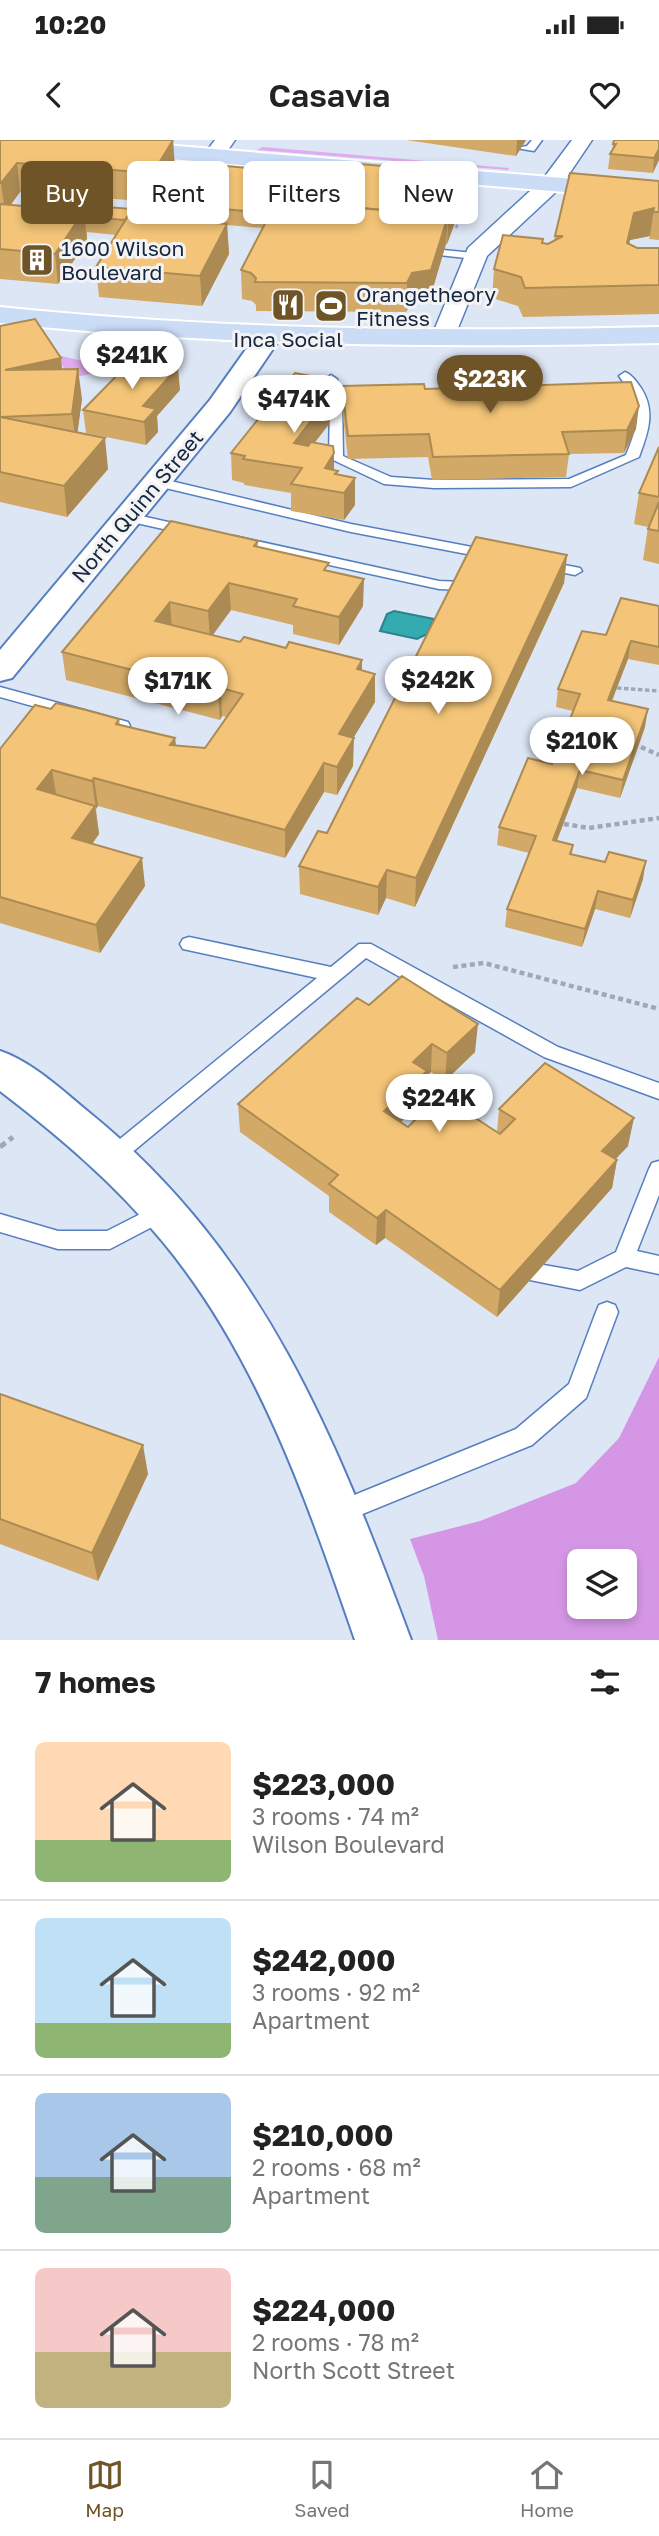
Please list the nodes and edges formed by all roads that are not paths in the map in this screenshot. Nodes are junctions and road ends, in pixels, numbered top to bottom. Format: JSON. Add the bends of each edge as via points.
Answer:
{"nodes":[{"id":1,"x":26,"y":140,"type":"edge"},
{"id":2,"x":537,"y":140,"type":"edge"},
{"id":3,"x":582,"y":140,"type":"edge"},
{"id":4,"x":220,"y":148,"type":"edge"},
{"id":5,"x":521,"y":148,"type":"dead end"},
{"id":6,"x":299,"y":161,"type":"edge"},
{"id":7,"x":365,"y":169,"type":"edge"},
{"id":8,"x":551,"y":184,"type":"junction"},
{"id":9,"x":659,"y":193,"type":"edge"},
{"id":10,"x":443,"y":253,"type":"edge"},
{"id":11,"x":474,"y":256,"type":"junction"},
{"id":12,"x":0,"y":315,"type":"edge"},
{"id":13,"x":659,"y":335,"type":"edge"},
{"id":14,"x":268,"y":337,"type":"junction"},
{"id":15,"x":443,"y":338,"type":"junction"},
{"id":16,"x":625,"y":376,"type":"dead end"},
{"id":17,"x":331,"y":379,"type":"dead end"},
{"id":18,"x":158,"y":482,"type":"junction"},
{"id":19,"x":128,"y":517,"type":"junction"},
{"id":20,"x":509,"y":558,"type":"edge"},
{"id":21,"x":536,"y":563,"type":"edge"},
{"id":22,"x":575,"y":571,"type":"dead end"},
{"id":23,"x":463,"y":586,"type":"edge"},
{"id":24,"x":5,"y":659,"type":"edge"},
{"id":25,"x":0,"y":692,"type":"edge"},
{"id":26,"x":103,"y":720,"type":"junction"},
{"id":27,"x":122,"y":726,"type":"edge"},
{"id":28,"x":90,"y":738,"type":"edge"},
{"id":29,"x":189,"y":944,"type":"dead end"},
{"id":30,"x":335,"y":975,"type":"junction"},
{"id":31,"x":0,"y":1068,"type":"edge"},
{"id":32,"x":659,"y":1091,"type":"edge"},
{"id":33,"x":111,"y":1158,"type":"junction"},
{"id":34,"x":659,"y":1169,"type":"edge"},
{"id":35,"x":164,"y":1212,"type":"junction"},
{"id":36,"x":0,"y":1223,"type":"edge"},
{"id":37,"x":624,"y":1258,"type":"junction"},
{"id":38,"x":659,"y":1265,"type":"edge"},
{"id":39,"x":538,"y":1273,"type":"edge"},
{"id":40,"x":607,"y":1312,"type":"dead end"},
{"id":41,"x":338,"y":1513,"type":"junction"},
{"id":42,"x":383,"y":1640,"type":"edge"}],
"edges":[{"from":1,"to":4,"type":"main road","via":[[169,159]]},
{"from":2,"to":5,"type":"lane","via":[[530,149]]},
{"from":3,"to":8,"type":"street"},
{"from":4,"to":6,"type":"main road"},
{"from":7,"to":8,"type":"main road"},
{"from":8,"to":9,"type":"main road"},
{"from":8,"to":11,"type":"street"},
{"from":10,"to":11,"type":"lane"},
{"from":11,"to":15,"type":"street"},
{"from":12,"to":14,"type":"main road"},
{"from":13,"to":15,"type":"main road"},
{"from":14,"to":15,"type":"main road"},
{"from":14,"to":18,"type":"street","name":"North Quinn Street"},
{"from":16,"to":17,"type":"lane","via":[[638,391],[646,422],[632,457],[571,483],[389,481],[336,458],[336,400]]},
{"from":18,"to":19,"type":"street","name":"North Quinn Street"},
{"from":18,"to":20,"type":"lane","via":[[351,528]]},
{"from":19,"to":23,"type":"lane","via":[[439,585]]},
{"from":19,"to":24,"type":"street","name":"North Quinn Street"},
{"from":21,"to":22,"type":"lane"},
{"from":25,"to":26,"type":"lane"},
{"from":26,"to":27,"type":"lane"},
{"from":26,"to":28,"type":"lane"},
{"from":29,"to":30,"type":"lane"},
{"from":30,"to":32,"type":"lane","via":[[365,949],[551,1052]]},
{"from":30,"to":33,"type":"lane"},
{"from":31,"to":33,"type":"street"},
{"from":33,"to":35,"type":"street"},
{"from":34,"to":37,"type":"lane"},
{"from":35,"to":36,"type":"lane","via":[[110,1240],[58,1240]]},
{"from":35,"to":41,"type":"street","via":[[217,1279],[275,1375]]},
{"from":37,"to":38,"type":"lane"},
{"from":37,"to":39,"type":"lane","via":[[580,1281]]},
{"from":40,"to":41,"type":"lane","via":[[578,1391],[524,1437]]},
{"from":41,"to":42,"type":"street"}]}
